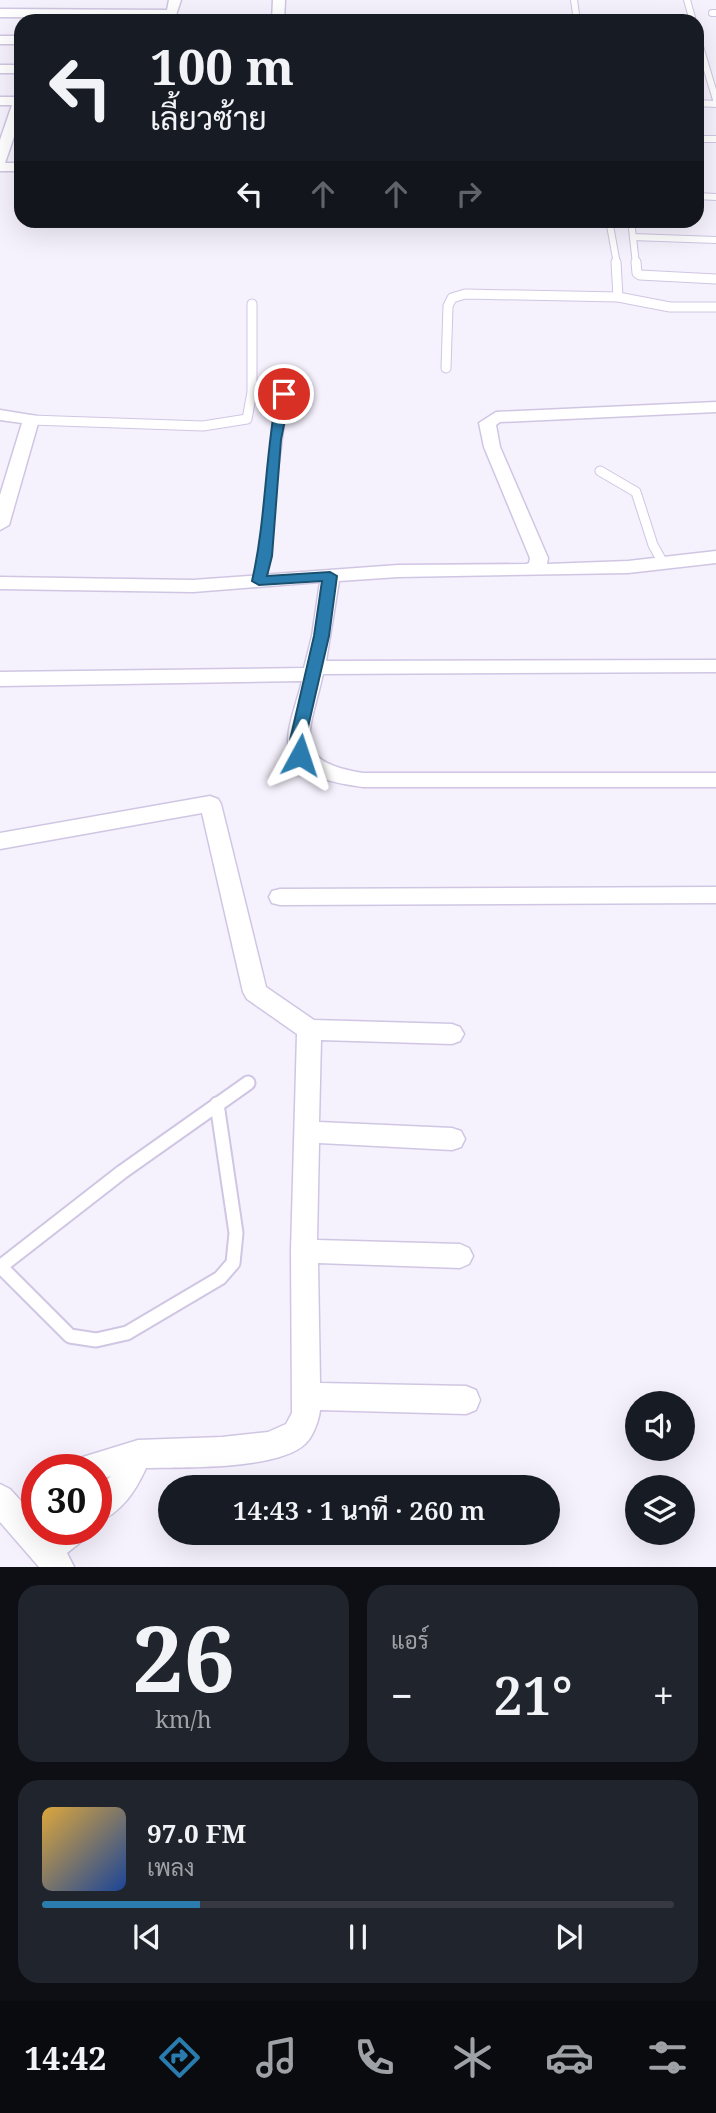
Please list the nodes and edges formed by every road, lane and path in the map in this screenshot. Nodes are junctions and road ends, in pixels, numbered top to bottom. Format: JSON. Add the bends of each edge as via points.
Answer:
{"nodes":[{"id":1,"x":175,"y":0,"type":"edge"},
{"id":2,"x":168,"y":14,"type":"edge"},
{"id":3,"x":704,"y":61,"type":"edge"},
{"id":4,"x":716,"y":102,"type":"edge"},
{"id":5,"x":10,"y":132,"type":"edge"},
{"id":6,"x":0,"y":161,"type":"edge"},
{"id":7,"x":610,"y":228,"type":"edge"},
{"id":8,"x":632,"y":228,"type":"edge"},
{"id":9,"x":633,"y":237,"type":"junction"},
{"id":10,"x":716,"y":240,"type":"edge"},
{"id":11,"x":716,"y":279,"type":"edge"},
{"id":12,"x":618,"y":298,"type":"junction"},
{"id":13,"x":252,"y":304,"type":"dead end"},
{"id":14,"x":716,"y":307,"type":"edge"},
{"id":15,"x":446,"y":368,"type":"dead end"},
{"id":16,"x":284,"y":394,"type":"dead end"},
{"id":17,"x":716,"y":407,"type":"edge"},
{"id":18,"x":0,"y":415,"type":"edge"},
{"id":19,"x":31,"y":420,"type":"junction"},
{"id":20,"x":600,"y":471,"type":"dead end"},
{"id":21,"x":0,"y":525,"type":"edge"},
{"id":22,"x":716,"y":557,"type":"edge"},
{"id":23,"x":663,"y":563,"type":"junction"},
{"id":24,"x":528,"y":570,"type":"junction"},
{"id":25,"x":330,"y":576,"type":"junction"},
{"id":26,"x":259,"y":581,"type":"junction"},
{"id":27,"x":0,"y":583,"type":"edge"},
{"id":28,"x":716,"y":666,"type":"edge"},
{"id":29,"x":314,"y":671,"type":"junction"},
{"id":30,"x":0,"y":679,"type":"edge"},
{"id":31,"x":716,"y":780,"type":"edge"},
{"id":32,"x":0,"y":828,"type":"edge"},
{"id":33,"x":41,"y":834,"type":"junction"},
{"id":34,"x":0,"y":841,"type":"edge"},
{"id":35,"x":716,"y":895,"type":"edge"},
{"id":36,"x":280,"y":897,"type":"dead end"},
{"id":37,"x":309,"y":1030,"type":"junction"},
{"id":38,"x":452,"y":1034,"type":"dead end"},
{"id":39,"x":248,"y":1083,"type":"dead end"},
{"id":40,"x":217,"y":1104,"type":"junction"},
{"id":41,"x":309,"y":1132,"type":"junction"},
{"id":42,"x":452,"y":1139,"type":"dead end"},
{"id":43,"x":304,"y":1251,"type":"junction"},
{"id":44,"x":460,"y":1256,"type":"dead end"},
{"id":45,"x":0,"y":1267,"type":"edge"},
{"id":46,"x":306,"y":1396,"type":"junction"},
{"id":47,"x":467,"y":1400,"type":"dead end"},
{"id":48,"x":138,"y":1454,"type":"junction"},
{"id":49,"x":112,"y":1462,"type":"edge"},
{"id":50,"x":112,"y":1494,"type":"edge"},
{"id":51,"x":19,"y":1509,"type":"edge"},
{"id":52,"x":59,"y":1545,"type":"edge"},
{"id":53,"x":47,"y":1561,"type":"edge"}],
"edges":[{"from":1,"to":2,"type":"street","via":[[173,13]]},
{"from":3,"to":4,"type":"lane"},
{"from":5,"to":6,"type":"street"},
{"from":7,"to":12,"type":"lane"},
{"from":8,"to":9,"type":"lane"},
{"from":9,"to":10,"type":"lane"},
{"from":9,"to":11,"type":"lane","via":[[640,275]]},
{"from":12,"to":14,"type":"lane","via":[[670,307]]},
{"from":12,"to":15,"type":"lane","via":[[477,293],[452,298]]},
{"from":13,"to":19,"type":"lane","via":[[247,419],[234,425],[145,426]]},
{"from":16,"to":26,"type":"lane"},
{"from":17,"to":24,"type":"street","via":[[496,417],[487,423],[492,447],[539,558],[538,566]]},
{"from":18,"to":19,"type":"street"},
{"from":19,"to":21,"type":"street"},
{"from":20,"to":23,"type":"lane","via":[[636,492]]},
{"from":22,"to":23,"type":"street"},
{"from":23,"to":24,"type":"street"},
{"from":24,"to":25,"type":"street"},
{"from":25,"to":26,"type":"street"},
{"from":25,"to":29,"type":"street"},
{"from":26,"to":27,"type":"street","via":[[193,586]]},
{"from":28,"to":29,"type":"street"},
{"from":29,"to":30,"type":"street"},
{"from":29,"to":31,"type":"street","via":[[298,740],[300,755],[312,767],[336,776],[374,780]]},
{"from":32,"to":33,"type":"street"},
{"from":33,"to":34,"type":"street"},
{"from":33,"to":37,"type":"street","via":[[210,804],[255,992]]},
{"from":35,"to":36,"type":"street"},
{"from":37,"to":38,"type":"street"},
{"from":37,"to":41,"type":"street"},
{"from":39,"to":40,"type":"lane"},
{"from":40,"to":45,"type":"lane","via":[[124,1168]]},
{"from":40,"to":45,"type":"lane","via":[[235,1233],[233,1262],[221,1277],[122,1337],[86,1340],[70,1336]]},
{"from":41,"to":42,"type":"street"},
{"from":41,"to":43,"type":"street"},
{"from":43,"to":44,"type":"street"},
{"from":43,"to":46,"type":"street"},
{"from":46,"to":47,"type":"street"},
{"from":46,"to":48,"type":"street","via":[[306,1414],[295,1435],[282,1443],[251,1449]]},
{"from":48,"to":49,"type":"street"},
{"from":48,"to":50,"type":"street","via":[[122,1486]]},
{"from":51,"to":53,"type":"street"},
{"from":52,"to":53,"type":"street"}]}
